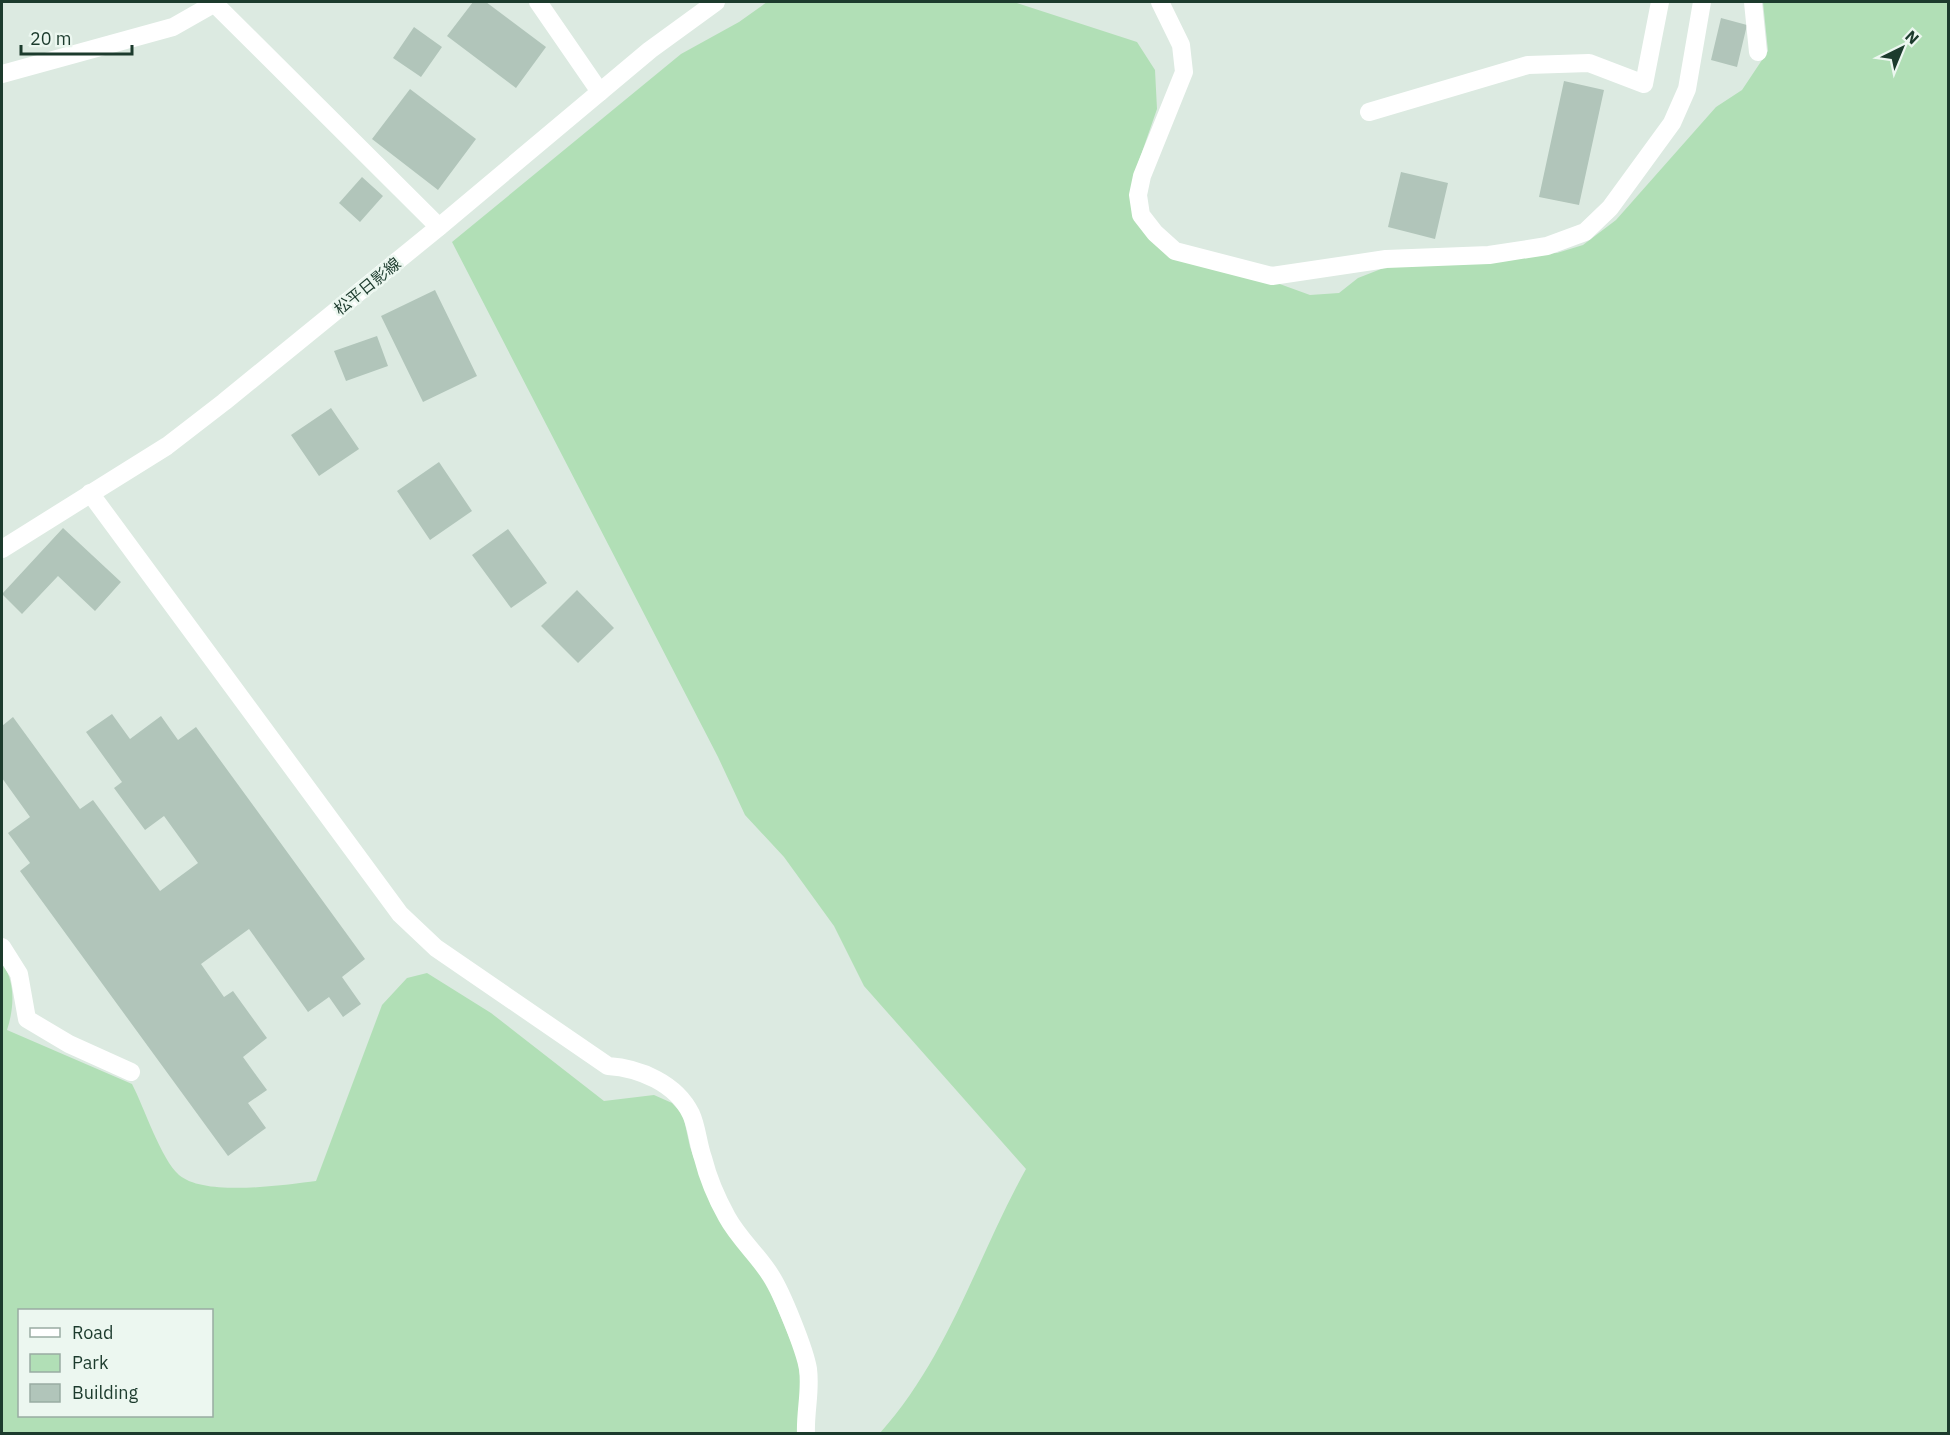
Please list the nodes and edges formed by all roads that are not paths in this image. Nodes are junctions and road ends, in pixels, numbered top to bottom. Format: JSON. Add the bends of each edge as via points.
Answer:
{"nodes":[{"id":1,"x":215,"y":2,"type":"edge"},
{"id":2,"x":538,"y":2,"type":"edge"},
{"id":3,"x":716,"y":2,"type":"edge"},
{"id":4,"x":1160,"y":2,"type":"edge"},
{"id":5,"x":1660,"y":2,"type":"edge"},
{"id":6,"x":1702,"y":2,"type":"edge"},
{"id":7,"x":1753,"y":2,"type":"edge"},
{"id":8,"x":1758,"y":52,"type":"dead end"},
{"id":9,"x":2,"y":74,"type":"edge"},
{"id":10,"x":600,"y":92,"type":"junction"},
{"id":11,"x":1369,"y":112,"type":"dead end"},
{"id":12,"x":439,"y":227,"type":"junction"},
{"id":13,"x":90,"y":494,"type":"junction"},
{"id":14,"x":2,"y":549,"type":"edge"},
{"id":15,"x":2,"y":947,"type":"edge"},
{"id":16,"x":131,"y":1072,"type":"dead end"},
{"id":17,"x":806,"y":1434,"type":"edge"}],
"edges":[{"from":1,"to":9,"type":"street","via":[[173,27]]},
{"from":1,"to":12,"type":"street"},
{"from":2,"to":10,"type":"street"},
{"from":3,"to":10,"type":"street","name":"松平日影線"},
{"from":4,"to":6,"type":"street","via":[[1180,45],[1184,72],[1142,176],[1138,195],[1141,215],[1175,251],[1272,276],[1386,259],[1489,255],[1546,246],[1585,232],[1610,208],[1672,123],[1687,89]]},
{"from":5,"to":11,"type":"street","via":[[1644,84],[1589,63],[1528,65]]},
{"from":7,"to":8,"type":"street"},
{"from":10,"to":12,"type":"street","name":"松平日影線"},
{"from":12,"to":13,"type":"street","name":"松平日影線","via":[[167,446]]},
{"from":13,"to":14,"type":"street","name":"松平日影線"},
{"from":13,"to":17,"type":"street","via":[[400,914],[436,948],[608,1066],[633,1068],[650,1076],[685,1103],[718,1200],[770,1274],[803,1352],[808,1369]]},
{"from":15,"to":16,"type":"street","via":[[19,974],[27,1019],[69,1044]]}]}
